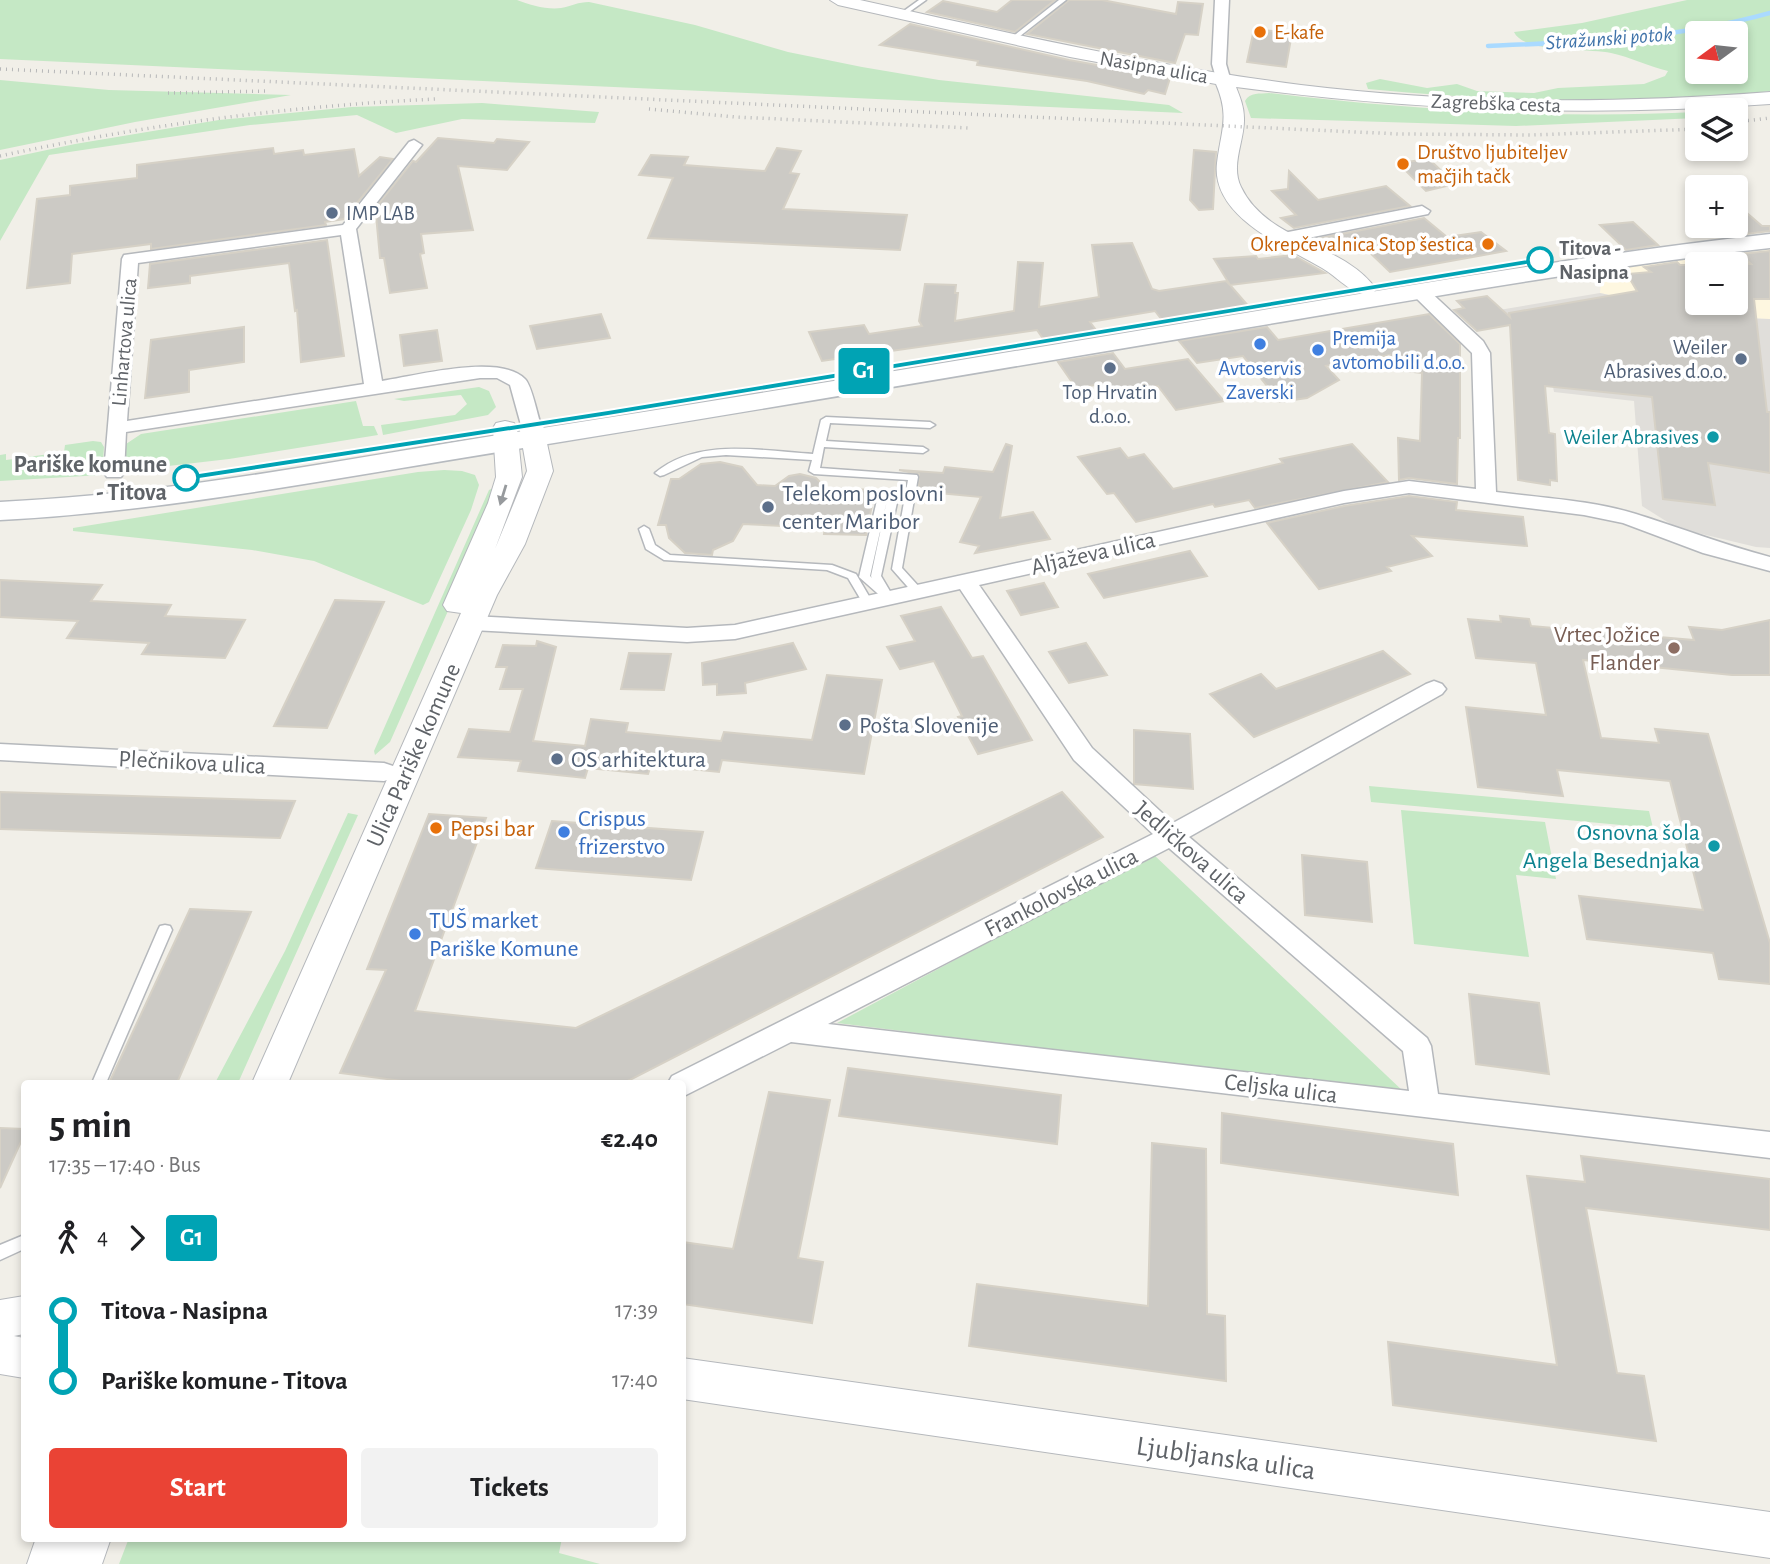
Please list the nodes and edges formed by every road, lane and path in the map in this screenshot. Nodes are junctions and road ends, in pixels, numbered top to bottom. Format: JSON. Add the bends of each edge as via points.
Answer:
{"nodes":[{"id":1,"x":838,"y":0,"type":"edge"},
{"id":2,"x":923,"y":0,"type":"edge"},
{"id":3,"x":1063,"y":0,"type":"edge"},
{"id":4,"x":1223,"y":0,"type":"edge"},
{"id":5,"x":903,"y":14,"type":"junction"},
{"id":6,"x":1013,"y":39,"type":"junction"},
{"id":7,"x":1223,"y":78,"type":"junction"},
{"id":8,"x":1770,"y":99,"type":"edge"},
{"id":9,"x":414,"y":145,"type":"dead end"},
{"id":10,"x":1422,"y":211,"type":"dead end"},
{"id":11,"x":348,"y":229,"type":"junction"},
{"id":12,"x":1770,"y":231,"type":"edge"},
{"id":13,"x":1283,"y":238,"type":"junction"},
{"id":14,"x":1770,"y":241,"type":"edge"},
{"id":15,"x":1365,"y":289,"type":"junction"},
{"id":16,"x":1419,"y":291,"type":"junction"},
{"id":17,"x":374,"y":388,"type":"junction"},
{"id":18,"x":930,"y":425,"type":"dead end"},
{"id":19,"x":520,"y":427,"type":"junction"},
{"id":20,"x":117,"y":428,"type":"junction"},
{"id":21,"x":820,"y":444,"type":"junction"},
{"id":22,"x":923,"y":450,"type":"dead end"},
{"id":23,"x":817,"y":457,"type":"junction"},
{"id":24,"x":114,"y":473,"type":"dead end"},
{"id":25,"x":660,"y":473,"type":"dead end"},
{"id":26,"x":1486,"y":495,"type":"junction"},
{"id":27,"x":0,"y":498,"type":"edge"},
{"id":28,"x":0,"y":511,"type":"edge"},
{"id":29,"x":644,"y":529,"type":"dead end"},
{"id":30,"x":1710,"y":548,"type":"junction"},
{"id":31,"x":1770,"y":564,"type":"edge"},
{"id":32,"x":1770,"y":580,"type":"edge"},
{"id":33,"x":965,"y":581,"type":"junction"},
{"id":34,"x":918,"y":592,"type":"junction"},
{"id":35,"x":878,"y":600,"type":"junction"},
{"id":36,"x":472,"y":623,"type":"junction"},
{"id":37,"x":1434,"y":689,"type":"dead end"},
{"id":38,"x":0,"y":752,"type":"edge"},
{"id":39,"x":384,"y":772,"type":"junction"},
{"id":40,"x":1171,"y":836,"type":"junction"},
{"id":41,"x":165,"y":930,"type":"dead end"},
{"id":42,"x":791,"y":1031,"type":"junction"},
{"id":43,"x":100,"y":1080,"type":"edge"},
{"id":44,"x":247,"y":1080,"type":"edge"},
{"id":45,"x":271,"y":1080,"type":"edge"},
{"id":46,"x":686,"y":1083,"type":"edge"},
{"id":47,"x":1425,"y":1105,"type":"junction"},
{"id":48,"x":1770,"y":1145,"type":"edge"},
{"id":49,"x":21,"y":1243,"type":"edge"},
{"id":50,"x":0,"y":1253,"type":"edge"},
{"id":51,"x":21,"y":1316,"type":"edge"},
{"id":52,"x":0,"y":1319,"type":"edge"},
{"id":53,"x":0,"y":1354,"type":"edge"},
{"id":54,"x":21,"y":1358,"type":"edge"},
{"id":55,"x":686,"y":1379,"type":"edge"},
{"id":56,"x":1770,"y":1535,"type":"edge"},
{"id":57,"x":58,"y":1542,"type":"edge"},
{"id":58,"x":87,"y":1542,"type":"edge"},
{"id":59,"x":50,"y":1564,"type":"edge"},
{"id":60,"x":79,"y":1564,"type":"edge"}],
"edges":[{"from":1,"to":5,"type":"street","name":"Nasipna ulica"},
{"from":2,"to":5,"type":"lane"},
{"from":3,"to":6,"type":"lane"},
{"from":4,"to":7,"type":"street","via":[[1219,64]]},
{"from":5,"to":6,"type":"street","name":"Nasipna ulica"},
{"from":6,"to":7,"type":"street","name":"Nasipna ulica"},
{"from":7,"to":8,"type":"street","name":"Zagrebška cesta","via":[[1385,98],[1493,105],[1628,106]]},
{"from":7,"to":13,"type":"street","name":"Nasipna ulica","via":[[1235,118],[1226,171],[1229,185],[1253,217]]},
{"from":9,"to":11,"type":"street"},
{"from":10,"to":13,"type":"street"},
{"from":11,"to":17,"type":"street"},
{"from":11,"to":20,"type":"street","name":"Linhartova ulica","via":[[131,258]]},
{"from":12,"to":15,"type":"main road","via":[[1579,254]]},
{"from":13,"to":15,"type":"street","name":"Nasipna ulica","via":[[1332,264]]},
{"from":14,"to":16,"type":"main road"},
{"from":15,"to":19,"type":"main road"},
{"from":16,"to":19,"type":"main road"},
{"from":16,"to":26,"type":"street","via":[[1481,353]]},
{"from":17,"to":19,"type":"street","name":"Linhartova ulica","via":[[494,372],[518,382]]},
{"from":17,"to":20,"type":"street","name":"Linhartova ulica"},
{"from":18,"to":21,"type":"lane","via":[[826,420]]},
{"from":19,"to":27,"type":"main road","via":[[149,484]]},
{"from":19,"to":28,"type":"main road","via":[[125,501]]},
{"from":19,"to":36,"type":"street","name":"Ulica Pariške komune","via":[[540,471]]},
{"from":19,"to":39,"type":"street","one_way":true,"via":[[501,503]]},
{"from":20,"to":24,"type":"street"},
{"from":21,"to":22,"type":"lane"},
{"from":21,"to":23,"type":"lane"},
{"from":23,"to":25,"type":"lane","via":[[700,454]]},
{"from":23,"to":34,"type":"lane","via":[[814,471],[913,477],[897,569]]},
{"from":26,"to":30,"type":"street","name":"Aljaževa ulica","via":[[1628,519]]},
{"from":26,"to":33,"type":"street","name":"Aljaževa ulica","via":[[1409,487],[1381,490]]},
{"from":29,"to":35,"type":"lane","via":[[650,547],[668,558],[828,567],[852,576]]},
{"from":30,"to":31,"type":"street","name":"Aljaževa ulica"},
{"from":30,"to":32,"type":"street","name":"Aljaževa ulica"},
{"from":33,"to":34,"type":"street","name":"Aljaževa ulica"},
{"from":33,"to":40,"type":"street","name":"Jedličkova ulica","via":[[1083,754]]},
{"from":34,"to":35,"type":"street","name":"Aljaževa ulica"},
{"from":35,"to":35,"type":"lane","via":[[876,576],[893,498],[883,496],[864,577]]},
{"from":35,"to":36,"type":"street","name":"Aljaževa ulica","via":[[704,635]]},
{"from":36,"to":45,"type":"street","name":"Ulica Pariške komune"},
{"from":37,"to":40,"type":"street","name":"Frankolovska ulica"},
{"from":38,"to":39,"type":"street","name":"Plečnikova ulica"},
{"from":39,"to":44,"type":"street"},
{"from":40,"to":42,"type":"street","name":"Frankolovska ulica"},
{"from":40,"to":47,"type":"street","name":"Jedličkova ulica","via":[[1417,1046]]},
{"from":41,"to":43,"type":"lane"},
{"from":42,"to":46,"type":"street","name":"Frankolovska ulica"},
{"from":42,"to":47,"type":"street","name":"Celjska ulica"},
{"from":47,"to":48,"type":"street","name":"Celjska ulica"},
{"from":49,"to":50,"type":"lane"},
{"from":51,"to":52,"type":"street"},
{"from":53,"to":54,"type":"street"},
{"from":55,"to":56,"type":"street","name":"Ljubljanska ulica"},
{"from":57,"to":59,"type":"street"},
{"from":58,"to":60,"type":"street"}]}
